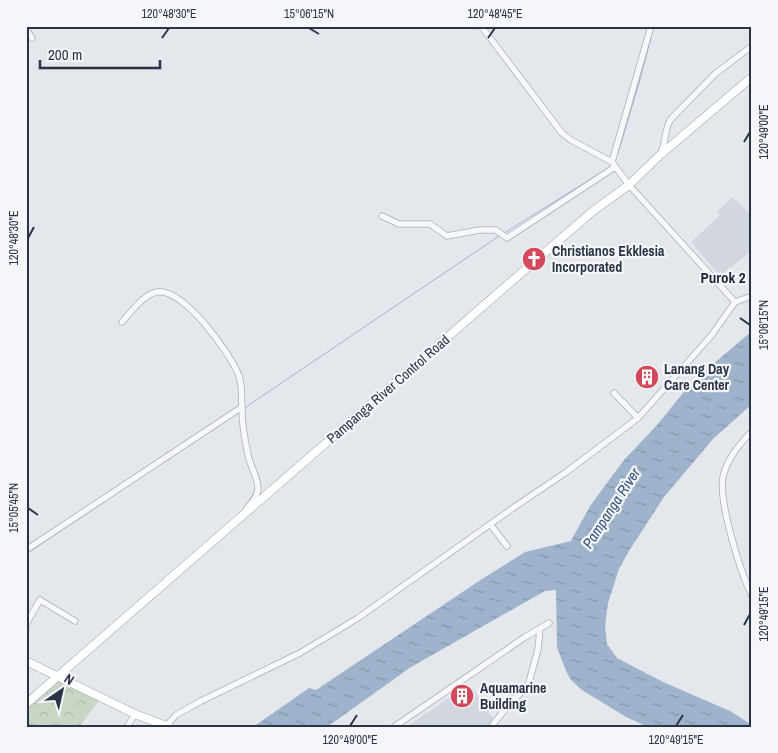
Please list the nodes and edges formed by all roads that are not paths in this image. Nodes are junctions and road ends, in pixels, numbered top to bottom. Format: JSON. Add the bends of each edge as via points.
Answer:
{"nodes":[{"id":1,"x":481,"y":26,"type":"edge"},
{"id":2,"x":651,"y":26,"type":"edge"},
{"id":3,"x":26,"y":29,"type":"edge"},
{"id":4,"x":32,"y":38,"type":"dead end"},
{"id":5,"x":752,"y":46,"type":"edge"},
{"id":6,"x":752,"y":77,"type":"edge"},
{"id":7,"x":660,"y":155,"type":"junction"},
{"id":8,"x":613,"y":165,"type":"junction"},
{"id":9,"x":629,"y":185,"type":"junction"},
{"id":10,"x":382,"y":216,"type":"dead end"},
{"id":11,"x":752,"y":296,"type":"edge"},
{"id":12,"x":735,"y":302,"type":"junction"},
{"id":13,"x":122,"y":322,"type":"dead end"},
{"id":14,"x":614,"y":393,"type":"dead end"},
{"id":15,"x":242,"y":409,"type":"junction"},
{"id":16,"x":638,"y":418,"type":"junction"},
{"id":17,"x":752,"y":431,"type":"edge"},
{"id":18,"x":240,"y":518,"type":"junction"},
{"id":19,"x":490,"y":524,"type":"junction"},
{"id":20,"x":507,"y":546,"type":"dead end"},
{"id":21,"x":26,"y":550,"type":"edge"},
{"id":22,"x":752,"y":596,"type":"edge"},
{"id":23,"x":75,"y":621,"type":"dead end"},
{"id":24,"x":549,"y":623,"type":"dead end"},
{"id":25,"x":26,"y":624,"type":"edge"},
{"id":26,"x":540,"y":629,"type":"junction"},
{"id":27,"x":26,"y":660,"type":"edge"},
{"id":28,"x":58,"y":677,"type":"junction"},
{"id":29,"x":26,"y":704,"type":"edge"},
{"id":30,"x":135,"y":714,"type":"junction"},
{"id":31,"x":167,"y":726,"type":"edge"},
{"id":32,"x":128,"y":727,"type":"edge"},
{"id":33,"x":394,"y":727,"type":"edge"},
{"id":34,"x":491,"y":727,"type":"edge"}],
"edges":[{"from":1,"to":8,"type":"street","via":[[562,133]]},
{"from":2,"to":8,"type":"street"},
{"from":3,"to":4,"type":"street"},
{"from":5,"to":7,"type":"street","via":[[715,74],[671,119]]},
{"from":6,"to":7,"type":"main road","name":"Pampanga River Control Road"},
{"from":7,"to":9,"type":"main road","name":"Pampanga River Control Road"},
{"from":8,"to":9,"type":"street"},
{"from":8,"to":10,"type":"street","via":[[507,238],[496,230],[447,236],[430,224],[399,224]]},
{"from":9,"to":12,"type":"street"},
{"from":9,"to":18,"type":"main road","name":"Pampanga River Control Road","via":[[593,211]]},
{"from":11,"to":12,"type":"street"},
{"from":12,"to":16,"type":"street","via":[[711,336]]},
{"from":13,"to":15,"type":"street","via":[[148,295],[158,291],[174,297],[209,329],[236,369],[242,387]]},
{"from":14,"to":16,"type":"street"},
{"from":15,"to":18,"type":"street","via":[[249,459],[258,490]]},
{"from":15,"to":21,"type":"street"},
{"from":16,"to":19,"type":"street"},
{"from":17,"to":22,"type":"street","via":[[738,446],[723,475],[728,526]]},
{"from":18,"to":28,"type":"main road","name":"Pampanga River Control Road"},
{"from":19,"to":20,"type":"street"},
{"from":19,"to":31,"type":"street","via":[[358,618],[300,653],[176,715]]},
{"from":23,"to":25,"type":"street","via":[[40,600]]},
{"from":24,"to":26,"type":"street"},
{"from":26,"to":33,"type":"street"},
{"from":26,"to":34,"type":"street","via":[[528,686]]},
{"from":27,"to":28,"type":"main road"},
{"from":28,"to":29,"type":"main road","name":"Pampanga River Control Road"},
{"from":28,"to":30,"type":"main road"},
{"from":30,"to":31,"type":"main road"},
{"from":30,"to":32,"type":"street"}]}
